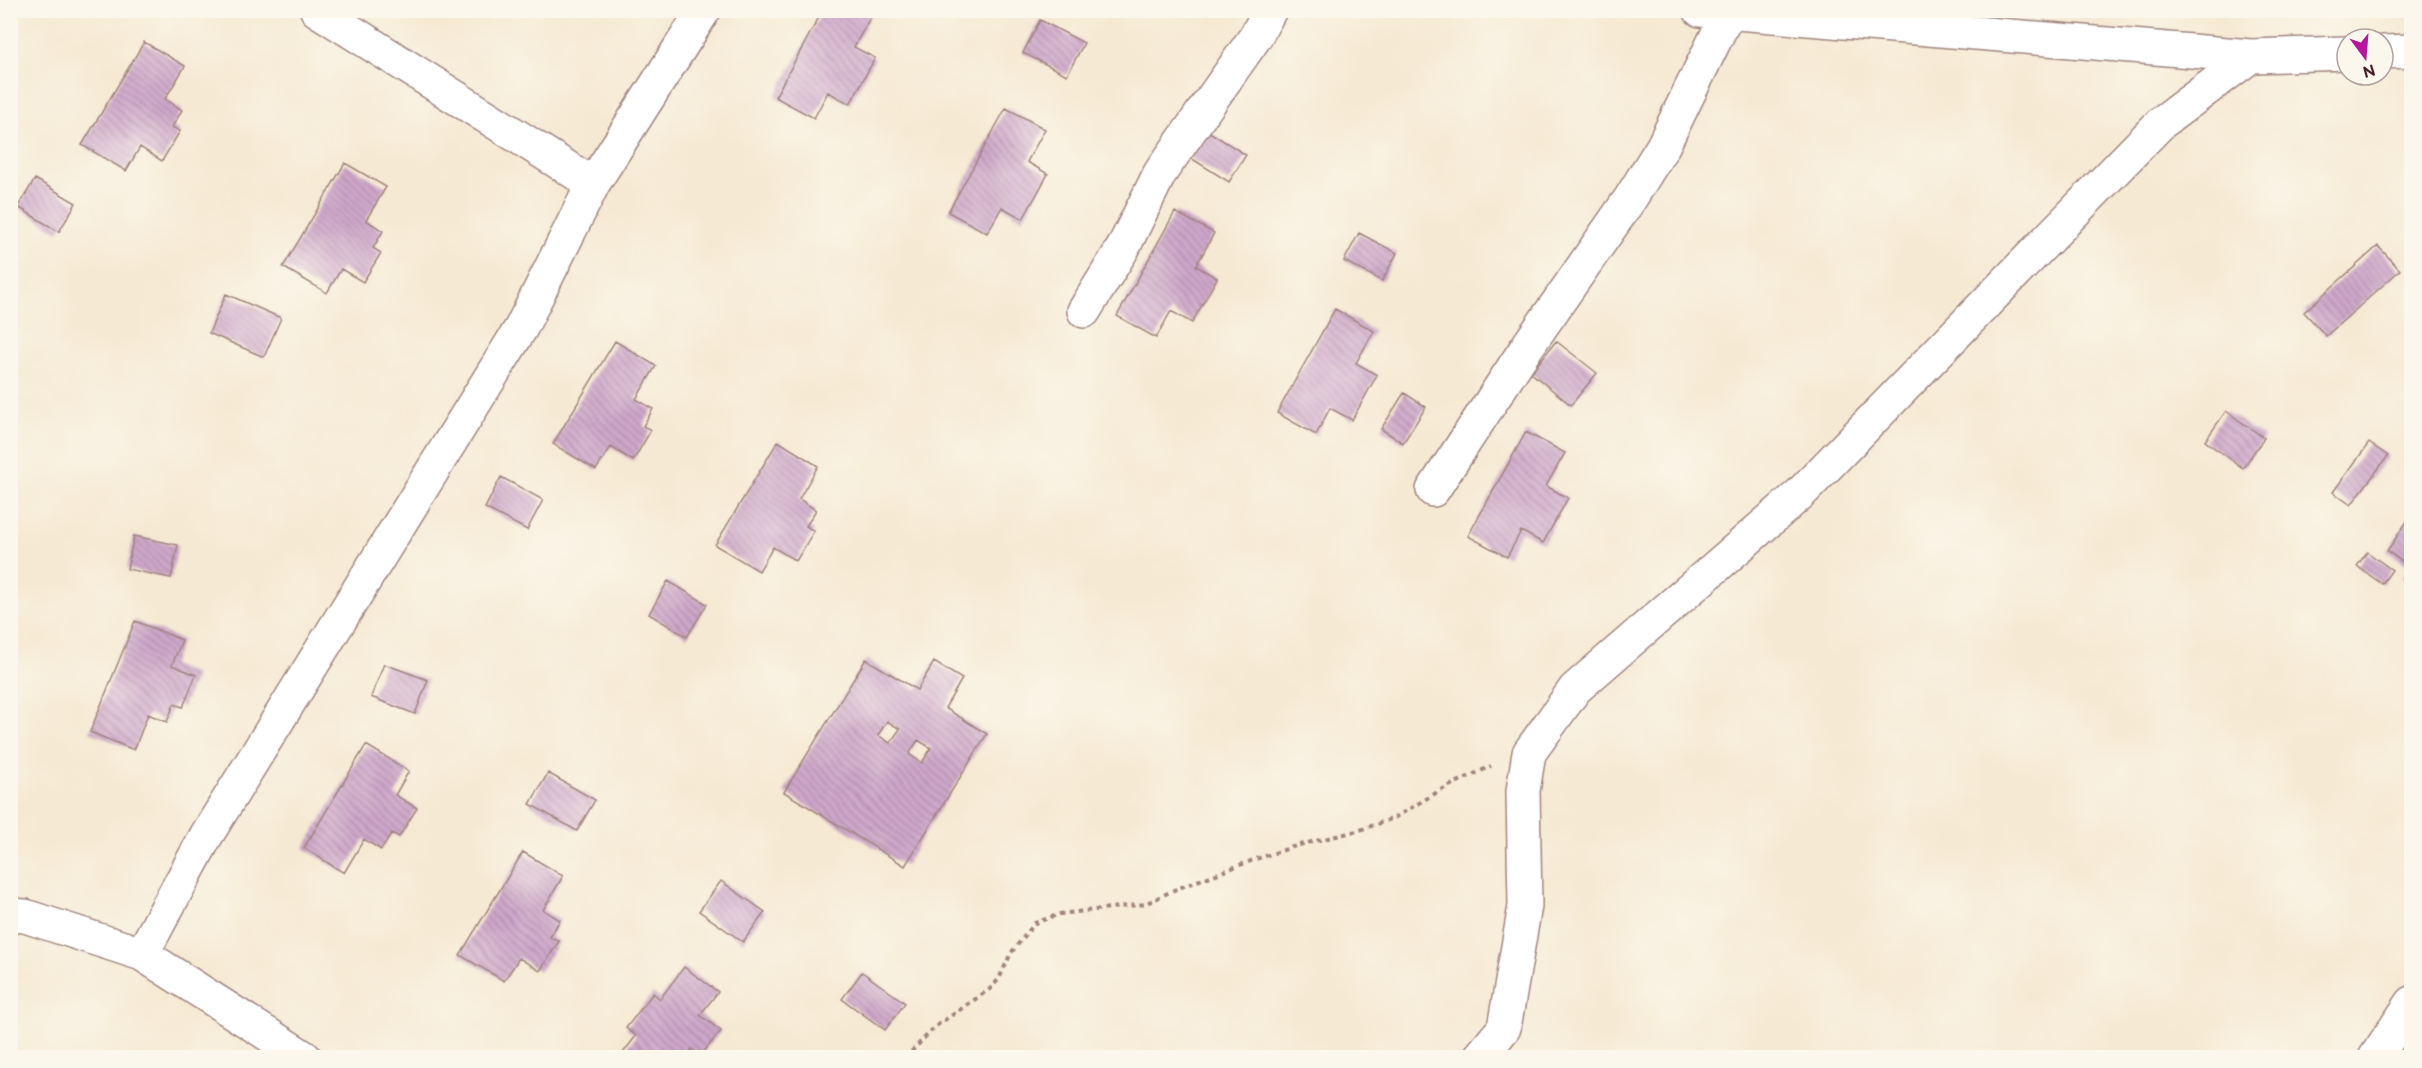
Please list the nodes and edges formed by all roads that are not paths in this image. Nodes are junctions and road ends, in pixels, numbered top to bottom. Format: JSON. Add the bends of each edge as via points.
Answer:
{"nodes":[{"id":1,"x":317,"y":10,"type":"edge"},
{"id":2,"x":704,"y":10,"type":"edge"},
{"id":3,"x":1270,"y":10,"type":"edge"},
{"id":4,"x":1714,"y":12,"type":"edge"},
{"id":5,"x":2412,"y":51,"type":"edge"},
{"id":6,"x":2395,"y":52,"type":"edge"},
{"id":7,"x":2335,"y":53,"type":"edge"},
{"id":8,"x":2251,"y":56,"type":"junction"},
{"id":9,"x":593,"y":184,"type":"junction"},
{"id":10,"x":1084,"y":311,"type":"dead end"},
{"id":11,"x":1433,"y":490,"type":"dead end"},
{"id":12,"x":10,"y":915,"type":"edge"},
{"id":13,"x":142,"y":954,"type":"junction"},
{"id":14,"x":2412,"y":1003,"type":"edge"},
{"id":15,"x":305,"y":1058,"type":"edge"},
{"id":16,"x":1479,"y":1058,"type":"edge"},
{"id":17,"x":2374,"y":1058,"type":"edge"}],
"edges":[{"from":1,"to":9,"type":"street"},
{"from":2,"to":9,"type":"street"},
{"from":3,"to":10,"type":"street","via":[[1160,173]]},
{"from":4,"to":8,"type":"street"},
{"from":4,"to":11,"type":"street","via":[[1663,146]]},
{"from":5,"to":6,"type":"street"},
{"from":7,"to":8,"type":"street"},
{"from":8,"to":16,"type":"street","via":[[2161,123],[1800,494],[1575,689],[1529,753],[1523,791],[1525,906],[1504,1028]]},
{"from":9,"to":13,"type":"street","via":[[521,328],[206,837]]},
{"from":12,"to":13,"type":"street","via":[[24,916]]},
{"from":13,"to":15,"type":"street"},
{"from":14,"to":17,"type":"street"}]}
